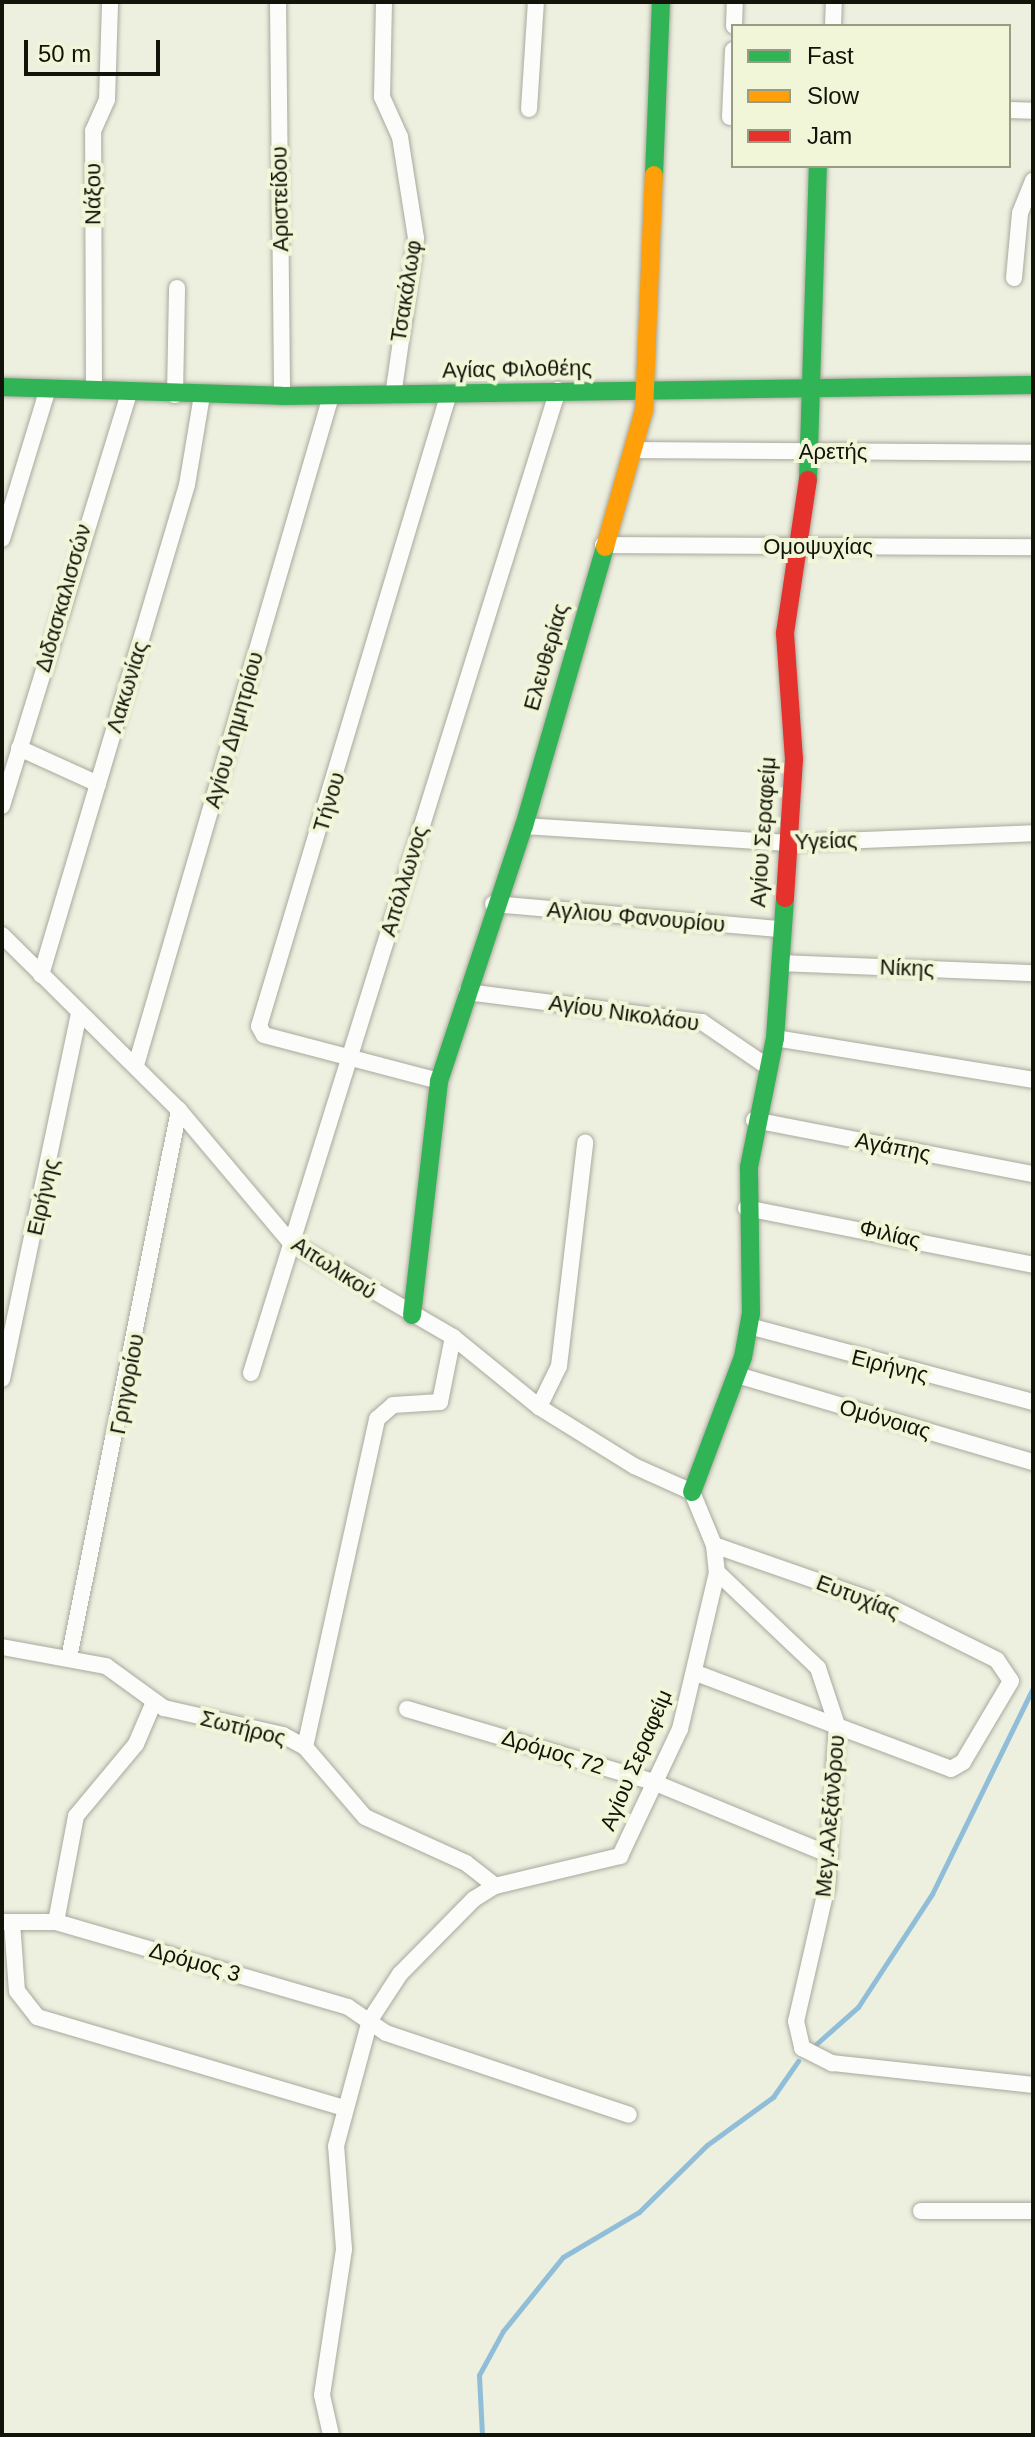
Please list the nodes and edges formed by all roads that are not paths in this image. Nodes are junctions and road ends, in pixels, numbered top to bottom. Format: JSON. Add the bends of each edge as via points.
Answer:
{"nodes":[{"id":1,"x":110,"y":2,"type":"edge"},
{"id":2,"x":278,"y":2,"type":"edge"},
{"id":3,"x":384,"y":2,"type":"edge"},
{"id":4,"x":536,"y":2,"type":"edge"},
{"id":5,"x":661,"y":2,"type":"edge"},
{"id":6,"x":735,"y":2,"type":"edge"},
{"id":7,"x":834,"y":2,"type":"edge"},
{"id":8,"x":734,"y":24,"type":"edge"},
{"id":9,"x":833,"y":24,"type":"edge"},
{"id":10,"x":731,"y":95,"type":"edge"},
{"id":11,"x":529,"y":109,"type":"dead end"},
{"id":12,"x":1011,"y":110,"type":"edge"},
{"id":13,"x":1033,"y":111,"type":"edge"},
{"id":14,"x":730,"y":117,"type":"dead end"},
{"id":15,"x":818,"y":168,"type":"edge"},
{"id":16,"x":1033,"y":180,"type":"edge"},
{"id":17,"x":1014,"y":278,"type":"dead end"},
{"id":18,"x":177,"y":288,"type":"dead end"},
{"id":19,"x":1033,"y":385,"type":"edge"},
{"id":20,"x":2,"y":387,"type":"edge"},
{"id":21,"x":815,"y":387,"type":"junction"},
{"id":22,"x":48,"y":389,"type":"junction"},
{"id":23,"x":94,"y":390,"type":"junction"},
{"id":24,"x":558,"y":390,"type":"junction"},
{"id":25,"x":129,"y":393,"type":"junction"},
{"id":26,"x":449,"y":393,"type":"junction"},
{"id":27,"x":644,"y":394,"type":"junction"},
{"id":28,"x":175,"y":395,"type":"junction"},
{"id":29,"x":202,"y":395,"type":"junction"},
{"id":30,"x":393,"y":395,"type":"junction"},
{"id":31,"x":282,"y":396,"type":"junction"},
{"id":32,"x":331,"y":396,"type":"junction"},
{"id":33,"x":634,"y":450,"type":"junction"},
{"id":34,"x":812,"y":452,"type":"junction"},
{"id":35,"x":1033,"y":453,"type":"edge"},
{"id":36,"x":2,"y":539,"type":"edge"},
{"id":37,"x":603,"y":545,"type":"junction"},
{"id":38,"x":1033,"y":547,"type":"edge"},
{"id":39,"x":800,"y":548,"type":"junction"},
{"id":40,"x":19,"y":748,"type":"junction"},
{"id":41,"x":98,"y":784,"type":"junction"},
{"id":42,"x":2,"y":806,"type":"edge"},
{"id":43,"x":524,"y":826,"type":"junction"},
{"id":44,"x":1033,"y":833,"type":"edge"},
{"id":45,"x":788,"y":843,"type":"junction"},
{"id":46,"x":493,"y":904,"type":"junction"},
{"id":47,"x":779,"y":929,"type":"junction"},
{"id":48,"x":2,"y":935,"type":"edge"},
{"id":49,"x":781,"y":963,"type":"junction"},
{"id":50,"x":1033,"y":973,"type":"edge"},
{"id":51,"x":41,"y":975,"type":"junction"},
{"id":52,"x":467,"y":992,"type":"junction"},
{"id":53,"x":79,"y":1013,"type":"junction"},
{"id":54,"x":775,"y":1038,"type":"junction"},
{"id":55,"x":347,"y":1059,"type":"junction"},
{"id":56,"x":136,"y":1065,"type":"junction"},
{"id":57,"x":768,"y":1067,"type":"junction"},
{"id":58,"x":1033,"y":1080,"type":"edge"},
{"id":59,"x":439,"y":1081,"type":"junction"},
{"id":60,"x":179,"y":1110,"type":"junction"},
{"id":61,"x":754,"y":1120,"type":"junction"},
{"id":62,"x":585,"y":1143,"type":"dead end"},
{"id":63,"x":1033,"y":1174,"type":"edge"},
{"id":64,"x":746,"y":1208,"type":"junction"},
{"id":65,"x":290,"y":1242,"type":"junction"},
{"id":66,"x":1033,"y":1265,"type":"edge"},
{"id":67,"x":412,"y":1315,"type":"junction"},
{"id":68,"x":749,"y":1326,"type":"junction"},
{"id":69,"x":453,"y":1337,"type":"junction"},
{"id":70,"x":251,"y":1373,"type":"dead end"},
{"id":71,"x":737,"y":1375,"type":"junction"},
{"id":72,"x":2,"y":1379,"type":"edge"},
{"id":73,"x":1033,"y":1402,"type":"edge"},
{"id":74,"x":539,"y":1407,"type":"junction"},
{"id":75,"x":1033,"y":1462,"type":"edge"},
{"id":76,"x":692,"y":1492,"type":"junction"},
{"id":77,"x":714,"y":1545,"type":"junction"},
{"id":78,"x":717,"y":1572,"type":"junction"},
{"id":79,"x":2,"y":1647,"type":"edge"},
{"id":80,"x":69,"y":1658,"type":"junction"},
{"id":81,"x":696,"y":1673,"type":"junction"},
{"id":82,"x":154,"y":1702,"type":"junction"},
{"id":83,"x":407,"y":1709,"type":"dead end"},
{"id":84,"x":837,"y":1725,"type":"junction"},
{"id":85,"x":305,"y":1747,"type":"junction"},
{"id":86,"x":653,"y":1782,"type":"junction"},
{"id":87,"x":830,"y":1855,"type":"junction"},
{"id":88,"x":495,"y":1886,"type":"junction"},
{"id":89,"x":7,"y":1922,"type":"edge"},
{"id":90,"x":56,"y":1922,"type":"junction"},
{"id":91,"x":375,"y":2025,"type":"junction"},
{"id":92,"x":1033,"y":2085,"type":"edge"},
{"id":93,"x":344,"y":2108,"type":"junction"},
{"id":94,"x":629,"y":2115,"type":"dead end"},
{"id":95,"x":921,"y":2211,"type":"dead end"},
{"id":96,"x":1033,"y":2211,"type":"edge"},
{"id":97,"x":331,"y":2435,"type":"edge"}],
"edges":[{"from":1,"to":23,"type":"street","name":"Νάξου","via":[[107,100],[93,131]]},
{"from":2,"to":31,"type":"street","name":"Αριστείδου"},
{"from":3,"to":30,"type":"street","name":"Τσακάλωφ","via":[[382,97],[400,137],[416,238]]},
{"from":4,"to":11,"type":"street"},
{"from":5,"to":27,"type":"street","name":"Ελευθερίας"},
{"from":6,"to":8,"type":"street"},
{"from":7,"to":9,"type":"street"},
{"from":10,"to":14,"type":"street"},
{"from":12,"to":13,"type":"street"},
{"from":15,"to":21,"type":"street","name":"Αγίου Σεραφείμ"},
{"from":16,"to":17,"type":"street","via":[[1020,213]]},
{"from":18,"to":28,"type":"street"},
{"from":19,"to":21,"type":"street","name":"Αγίας Φιλοθέης"},
{"from":20,"to":22,"type":"street","name":"Αγίας Φιλοθέης"},
{"from":21,"to":27,"type":"street","name":"Αγίας Φιλοθέης"},
{"from":21,"to":34,"type":"street","name":"Αγίου Σεραφείμ"},
{"from":22,"to":23,"type":"street","name":"Αγίας Φιλοθέης"},
{"from":22,"to":36,"type":"street"},
{"from":23,"to":25,"type":"street","name":"Αγίας Φιλοθέης"},
{"from":24,"to":26,"type":"street","name":"Αγίας Φιλοθέης"},
{"from":24,"to":27,"type":"street","name":"Αγίας Φιλοθέης"},
{"from":24,"to":55,"type":"street","name":"Απόλλωνος"},
{"from":25,"to":28,"type":"street","name":"Αγίας Φιλοθέης"},
{"from":25,"to":40,"type":"street","name":"Διδασκαλισσών"},
{"from":26,"to":30,"type":"street","name":"Αγίας Φιλοθέης"},
{"from":26,"to":55,"type":"street","name":"Τήνου","via":[[259,1026],[264,1035]]},
{"from":27,"to":33,"type":"street","name":"Ελευθερίας"},
{"from":28,"to":29,"type":"street","name":"Αγίας Φιλοθέης"},
{"from":29,"to":31,"type":"street","name":"Αγίας Φιλοθέης"},
{"from":29,"to":41,"type":"street","name":"Λακωνίας","via":[[187,485]]},
{"from":30,"to":32,"type":"street","name":"Αγίας Φιλοθέης"},
{"from":31,"to":32,"type":"street","name":"Αγίας Φιλοθέης"},
{"from":32,"to":56,"type":"street","name":"Αγίου Δημητρίου"},
{"from":33,"to":34,"type":"street","name":"Αρετής"},
{"from":33,"to":37,"type":"street","name":"Ελευθερίας"},
{"from":34,"to":35,"type":"street","name":"Αρετής"},
{"from":34,"to":39,"type":"street","name":"Αγίου Σεραφείμ"},
{"from":37,"to":39,"type":"street","name":"Ομοψυχίας"},
{"from":37,"to":43,"type":"street","name":"Ελευθερίας"},
{"from":38,"to":39,"type":"street","name":"Ομοψυχίας"},
{"from":39,"to":45,"type":"street","name":"Αγίου Σεραφείμ","via":[[785,633],[794,759]]},
{"from":40,"to":41,"type":"street"},
{"from":40,"to":42,"type":"street","name":"Διδασκαλισσών"},
{"from":41,"to":51,"type":"street","name":"Λακωνίας"},
{"from":43,"to":45,"type":"street","name":"Υγείας"},
{"from":43,"to":46,"type":"street","name":"Ελευθερίας"},
{"from":44,"to":45,"type":"street","name":"Υγείας"},
{"from":45,"to":47,"type":"street","name":"Αγίου Σεραφείμ"},
{"from":46,"to":47,"type":"street","name":"Αγλιου Φανουρίου"},
{"from":46,"to":52,"type":"street","name":"Ελευθερίας"},
{"from":47,"to":49,"type":"street","name":"Αγίου Σεραφείμ"},
{"from":48,"to":51,"type":"street","name":"Αιτωλικού"},
{"from":49,"to":50,"type":"street","name":"Νίκης"},
{"from":49,"to":54,"type":"street","name":"Αγίου Σεραφείμ"},
{"from":51,"to":53,"type":"street","name":"Αιτωλικού"},
{"from":52,"to":57,"type":"street","name":"Αγίου Νικολάου","via":[[702,1022]]},
{"from":52,"to":59,"type":"street","name":"Ελευθερίας"},
{"from":53,"to":56,"type":"street","name":"Αιτωλικού"},
{"from":53,"to":72,"type":"street","name":"Ειρήνης"},
{"from":54,"to":57,"type":"street","name":"Αγίου Σεραφείμ"},
{"from":54,"to":58,"type":"street"},
{"from":55,"to":59,"type":"street","name":"Τήνου"},
{"from":55,"to":65,"type":"street","name":"Απόλλωνος"},
{"from":56,"to":60,"type":"street","name":"Αιτωλικού"},
{"from":57,"to":61,"type":"street","name":"Αγίου Σεραφείμ"},
{"from":59,"to":67,"type":"street","name":"Ελευθερίας"},
{"from":60,"to":65,"type":"street","name":"Αιτωλικού"},
{"from":60,"to":80,"type":"street","name":"Γρηγορίου"},
{"from":61,"to":63,"type":"street","name":"Αγάπης"},
{"from":61,"to":64,"type":"street","name":"Αγίου Σεραφείμ"},
{"from":62,"to":74,"type":"street","via":[[559,1366]]},
{"from":64,"to":66,"type":"street","name":"Φιλίας"},
{"from":64,"to":68,"type":"street","name":"Αγίου Σεραφείμ"},
{"from":65,"to":67,"type":"street","name":"Αιτωλικού"},
{"from":65,"to":70,"type":"street","name":"Απόλλωνος"},
{"from":67,"to":69,"type":"street","name":"Αιτωλικού"},
{"from":68,"to":71,"type":"street","name":"Αγίου Σεραφείμ"},
{"from":68,"to":73,"type":"street","name":"Ειρήνης"},
{"from":69,"to":74,"type":"street","name":"Αιτωλικού"},
{"from":69,"to":85,"type":"street","via":[[440,1402],[393,1405],[377,1419]]},
{"from":71,"to":75,"type":"street","name":"Ομόνοιας"},
{"from":71,"to":76,"type":"street","name":"Αγίου Σεραφείμ"},
{"from":74,"to":76,"type":"street","name":"Αιτωλικού","via":[[634,1466]]},
{"from":76,"to":77,"type":"street"},
{"from":77,"to":78,"type":"street"},
{"from":77,"to":84,"type":"street","name":"Ευτυχίας","via":[[886,1605],[997,1660],[1009,1671],[1009,1685],[955,1768]]},
{"from":78,"to":81,"type":"street","name":"Αγίου Σεραφείμ"},
{"from":78,"to":84,"type":"street","name":"Μεγ.Αλεξάνδρου","via":[[818,1668]]},
{"from":79,"to":80,"type":"street","name":"Σωτήρος"},
{"from":80,"to":82,"type":"street","name":"Σωτήρος","via":[[106,1666]]},
{"from":81,"to":84,"type":"street"},
{"from":81,"to":86,"type":"street","name":"Αγίου Σεραφείμ","via":[[680,1729]]},
{"from":82,"to":85,"type":"street","name":"Σωτήρος","via":[[283,1735]]},
{"from":82,"to":90,"type":"street","via":[[136,1744],[76,1816]]},
{"from":83,"to":86,"type":"street","name":"Δρόμος 72"},
{"from":84,"to":87,"type":"street","name":"Μεγ.Αλεξάνδρου"},
{"from":85,"to":88,"type":"street","name":"Σωτήρος","via":[[365,1817],[466,1863]]},
{"from":86,"to":87,"type":"street","name":"Δρόμος 72"},
{"from":86,"to":88,"type":"street","name":"Αγίου Σεραφείμ","via":[[620,1856]]},
{"from":87,"to":92,"type":"street","name":"Μεγ.Αλεξάνδρου","via":[[796,2021],[802,2048],[832,2063]]},
{"from":88,"to":91,"type":"street","name":"Αγίου Σεραφείμ","via":[[400,1974]]},
{"from":89,"to":90,"type":"street","name":"Δρόμος 3"},
{"from":89,"to":93,"type":"street","via":[[17,1991],[37,2017]]},
{"from":90,"to":91,"type":"street","name":"Δρόμος 3"},
{"from":91,"to":93,"type":"street","name":"Αγίου Σεραφείμ"},
{"from":91,"to":94,"type":"street","name":"Δρόμος 3"},
{"from":93,"to":97,"type":"street","name":"Αγίου Σεραφείμ","via":[[336,2146],[344,2249],[322,2395]]},
{"from":95,"to":96,"type":"street"}]}
